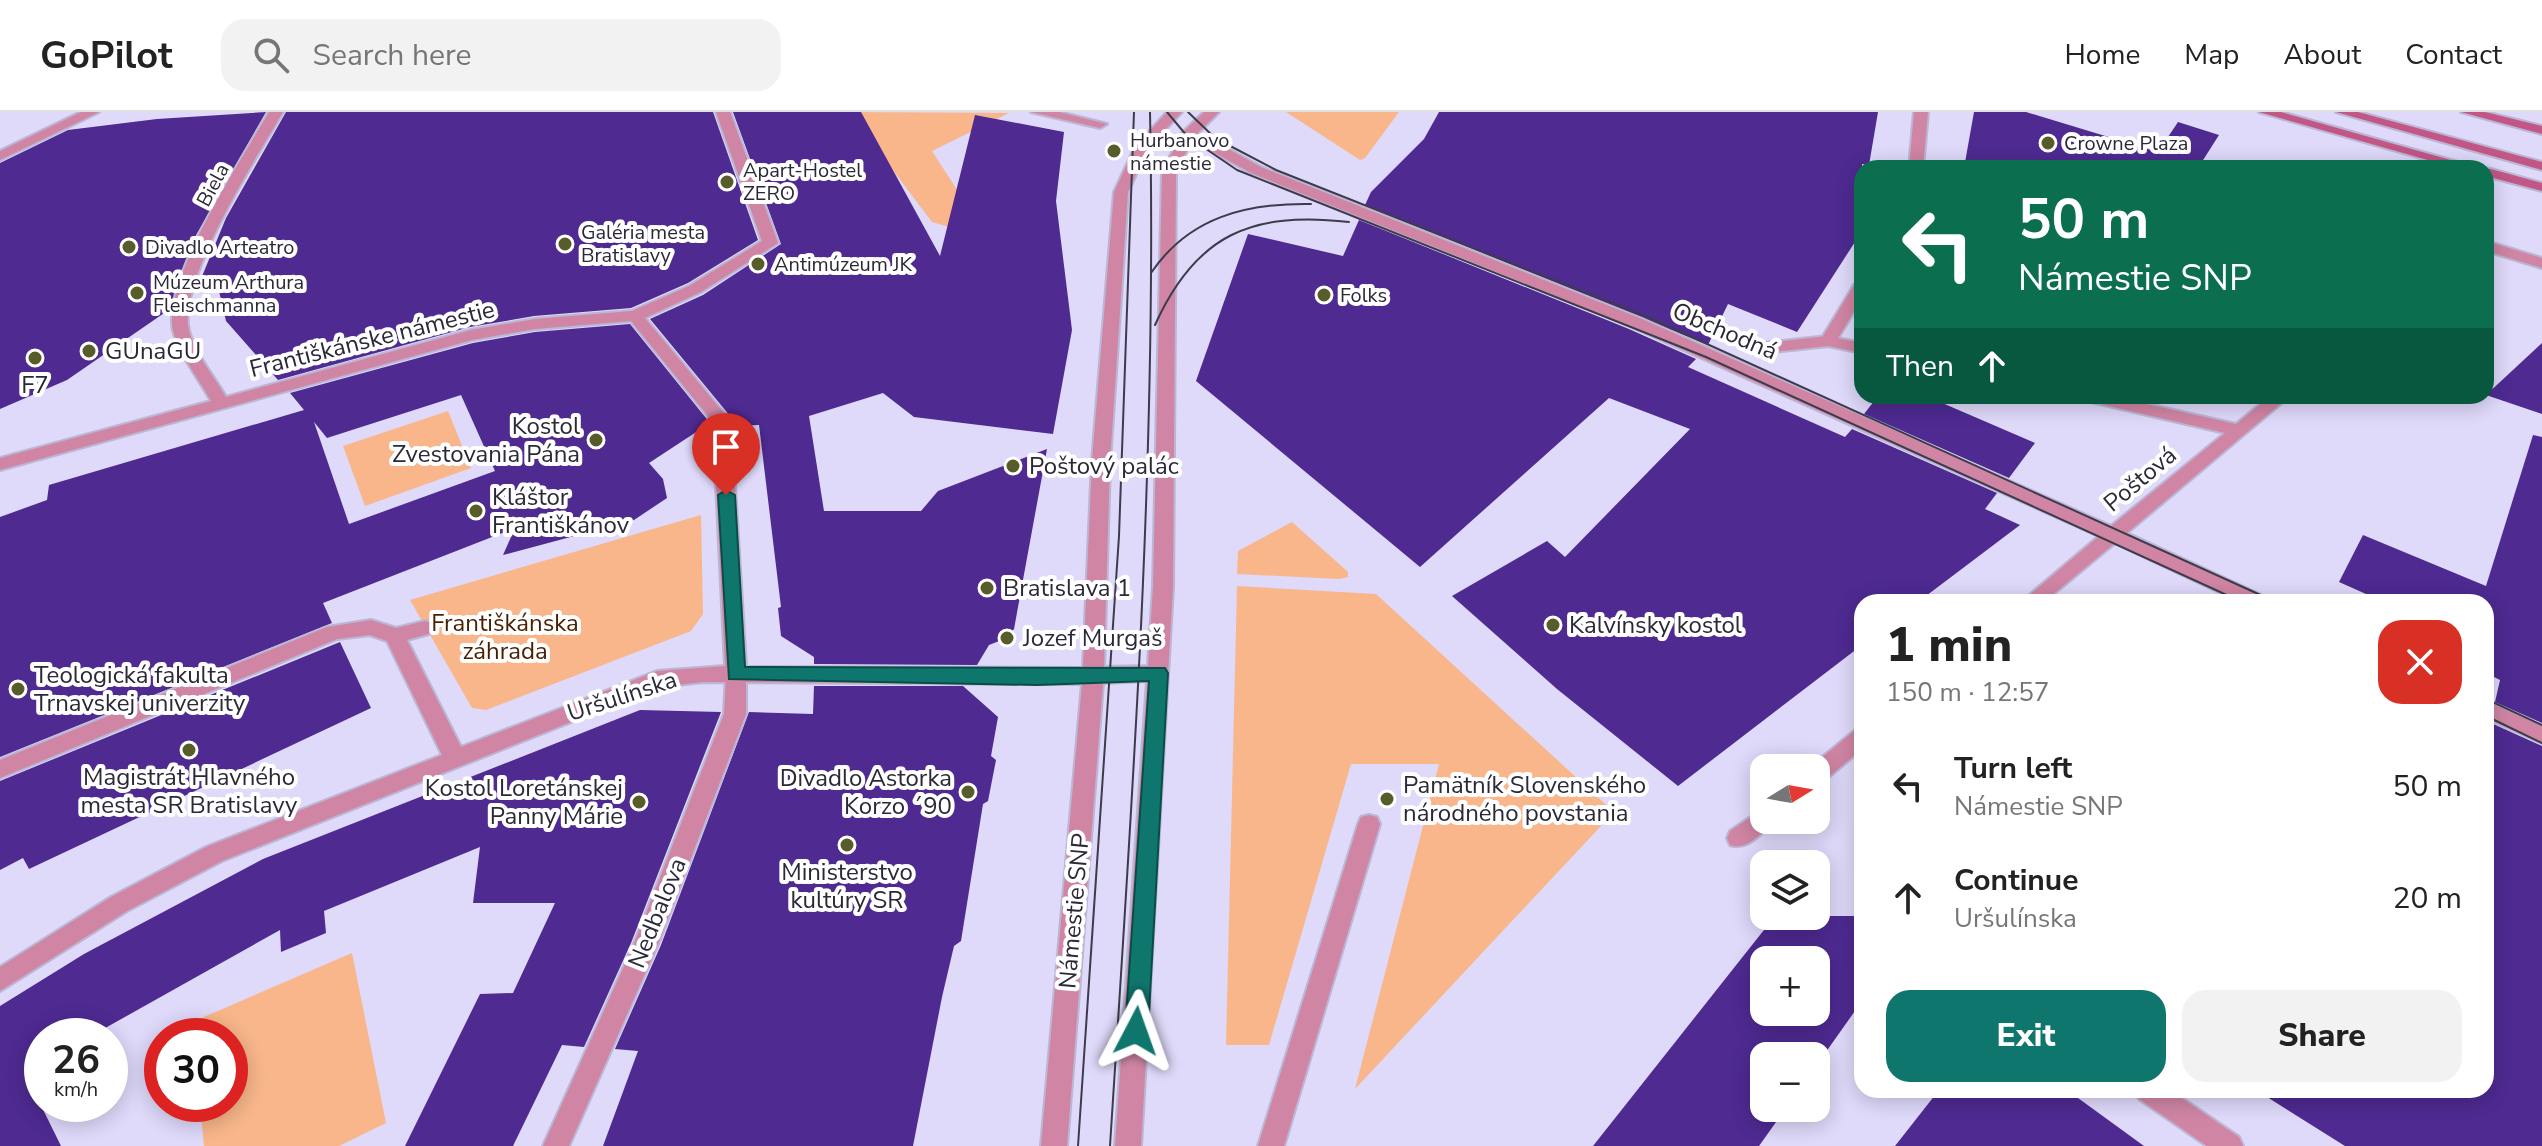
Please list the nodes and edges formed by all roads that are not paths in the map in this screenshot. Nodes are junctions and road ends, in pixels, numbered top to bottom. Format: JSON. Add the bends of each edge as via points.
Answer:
{"nodes":[{"id":1,"x":92,"y":112,"type":"edge"},
{"id":2,"x":276,"y":112,"type":"edge"},
{"id":3,"x":723,"y":112,"type":"edge"},
{"id":4,"x":1038,"y":112,"type":"edge"},
{"id":5,"x":1175,"y":112,"type":"edge"},
{"id":6,"x":1212,"y":112,"type":"edge"},
{"id":7,"x":1921,"y":112,"type":"edge"},
{"id":8,"x":2266,"y":112,"type":"edge"},
{"id":9,"x":2343,"y":112,"type":"edge"},
{"id":10,"x":2390,"y":112,"type":"edge"},
{"id":11,"x":2468,"y":112,"type":"edge"},
{"id":12,"x":1100,"y":124,"type":"dead end"},
{"id":13,"x":2542,"y":130,"type":"edge"},
{"id":14,"x":1196,"y":136,"type":"junction"},
{"id":15,"x":2542,"y":153,"type":"edge"},
{"id":16,"x":0,"y":156,"type":"edge"},
{"id":17,"x":1917,"y":160,"type":"edge"},
{"id":18,"x":2443,"y":160,"type":"edge"},
{"id":19,"x":2542,"y":166,"type":"edge"},
{"id":20,"x":2494,"y":174,"type":"edge"},
{"id":21,"x":2542,"y":187,"type":"edge"},
{"id":22,"x":2494,"y":248,"type":"edge"},
{"id":23,"x":2542,"y":263,"type":"edge"},
{"id":24,"x":1854,"y":298,"type":"edge"},
{"id":25,"x":538,"y":306,"type":"dead end"},
{"id":26,"x":635,"y":316,"type":"junction"},
{"id":27,"x":535,"y":324,"type":"junction"},
{"id":28,"x":1828,"y":341,"type":"junction"},
{"id":29,"x":1854,"y":346,"type":"edge"},
{"id":30,"x":1756,"y":349,"type":"dead end"},
{"id":31,"x":220,"y":402,"type":"junction"},
{"id":32,"x":2123,"y":404,"type":"edge"},
{"id":33,"x":2271,"y":404,"type":"edge"},
{"id":34,"x":2239,"y":430,"type":"junction"},
{"id":35,"x":0,"y":464,"type":"edge"},
{"id":36,"x":2114,"y":534,"type":"junction"},
{"id":37,"x":2041,"y":594,"type":"edge"},
{"id":38,"x":2241,"y":594,"type":"edge"},
{"id":39,"x":425,"y":628,"type":"dead end"},
{"id":40,"x":395,"y":636,"type":"junction"},
{"id":41,"x":1159,"y":673,"type":"junction"},
{"id":42,"x":736,"y":674,"type":"junction"},
{"id":43,"x":1093,"y":676,"type":"junction"},
{"id":44,"x":2494,"y":713,"type":"edge"},
{"id":45,"x":2542,"y":735,"type":"edge"},
{"id":46,"x":1854,"y":744,"type":"edge"},
{"id":47,"x":454,"y":756,"type":"junction"},
{"id":48,"x":1830,"y":763,"type":"edge"},
{"id":49,"x":0,"y":769,"type":"edge"},
{"id":50,"x":1369,"y":824,"type":"dead end"},
{"id":51,"x":1750,"y":828,"type":"edge"},
{"id":52,"x":1738,"y":838,"type":"dead end"},
{"id":53,"x":0,"y":980,"type":"edge"},
{"id":54,"x":2160,"y":1098,"type":"edge"},
{"id":55,"x":556,"y":1146,"type":"edge"},
{"id":56,"x":1054,"y":1146,"type":"edge"},
{"id":57,"x":1128,"y":1146,"type":"edge"},
{"id":58,"x":1271,"y":1146,"type":"edge"},
{"id":59,"x":2230,"y":1146,"type":"edge"}],
"edges":[{"from":1,"to":16,"type":"street"},
{"from":2,"to":31,"type":"street","name":"Biela","via":[[191,274],[180,326]]},
{"from":3,"to":26,"type":"street","name":"Františkánske námestie","via":[[770,243],[695,289]]},
{"from":4,"to":12,"type":"street"},
{"from":5,"to":14,"type":"street","name":"Obchodná"},
{"from":5,"to":43,"type":"street","name":"Námestie SNP","via":[[1150,135],[1123,183],[1100,477]]},
{"from":6,"to":14,"type":"street"},
{"from":7,"to":17,"type":"street"},
{"from":8,"to":18,"type":"main road"},
{"from":9,"to":19,"type":"main road"},
{"from":10,"to":15,"type":"main road"},
{"from":11,"to":13,"type":"main road"},
{"from":14,"to":36,"type":"street","name":"Obchodná","via":[[1256,170],[1690,343]]},
{"from":14,"to":41,"type":"street","via":[[1169,172]]},
{"from":20,"to":21,"type":"main road"},
{"from":22,"to":23,"type":"street"},
{"from":24,"to":28,"type":"street"},
{"from":25,"to":27,"type":"street"},
{"from":26,"to":27,"type":"street","name":"Františkánske námestie"},
{"from":26,"to":42,"type":"street","name":"Nedbalova","via":[[722,422]]},
{"from":27,"to":31,"type":"street","name":"Františkánske námestie","via":[[471,335]]},
{"from":28,"to":29,"type":"street"},
{"from":28,"to":30,"type":"street"},
{"from":31,"to":35,"type":"street","name":"Františkánske námestie"},
{"from":32,"to":34,"type":"street"},
{"from":33,"to":34,"type":"street","name":"Poštová"},
{"from":34,"to":36,"type":"street","name":"Poštová"},
{"from":36,"to":37,"type":"street","name":"Poštová"},
{"from":36,"to":38,"type":"street","name":"Obchodná"},
{"from":39,"to":40,"type":"street"},
{"from":40,"to":47,"type":"street"},
{"from":40,"to":49,"type":"street","via":[[371,627],[334,632]]},
{"from":41,"to":43,"type":"street"},
{"from":41,"to":57,"type":"street"},
{"from":42,"to":43,"type":"street","name":"Uršulínska"},
{"from":42,"to":47,"type":"street","name":"Uršulínska","via":[[657,679]]},
{"from":42,"to":55,"type":"street","name":"Nedbalova","via":[[735,714],[646,944]]},
{"from":43,"to":56,"type":"street","name":"Námestie SNP"},
{"from":44,"to":45,"type":"street"},
{"from":46,"to":48,"type":"street"},
{"from":47,"to":53,"type":"street","name":"Uršulínska","via":[[214,854],[119,904]]},
{"from":50,"to":58,"type":"street"},
{"from":51,"to":52,"type":"street"},
{"from":54,"to":59,"type":"street"}]}
